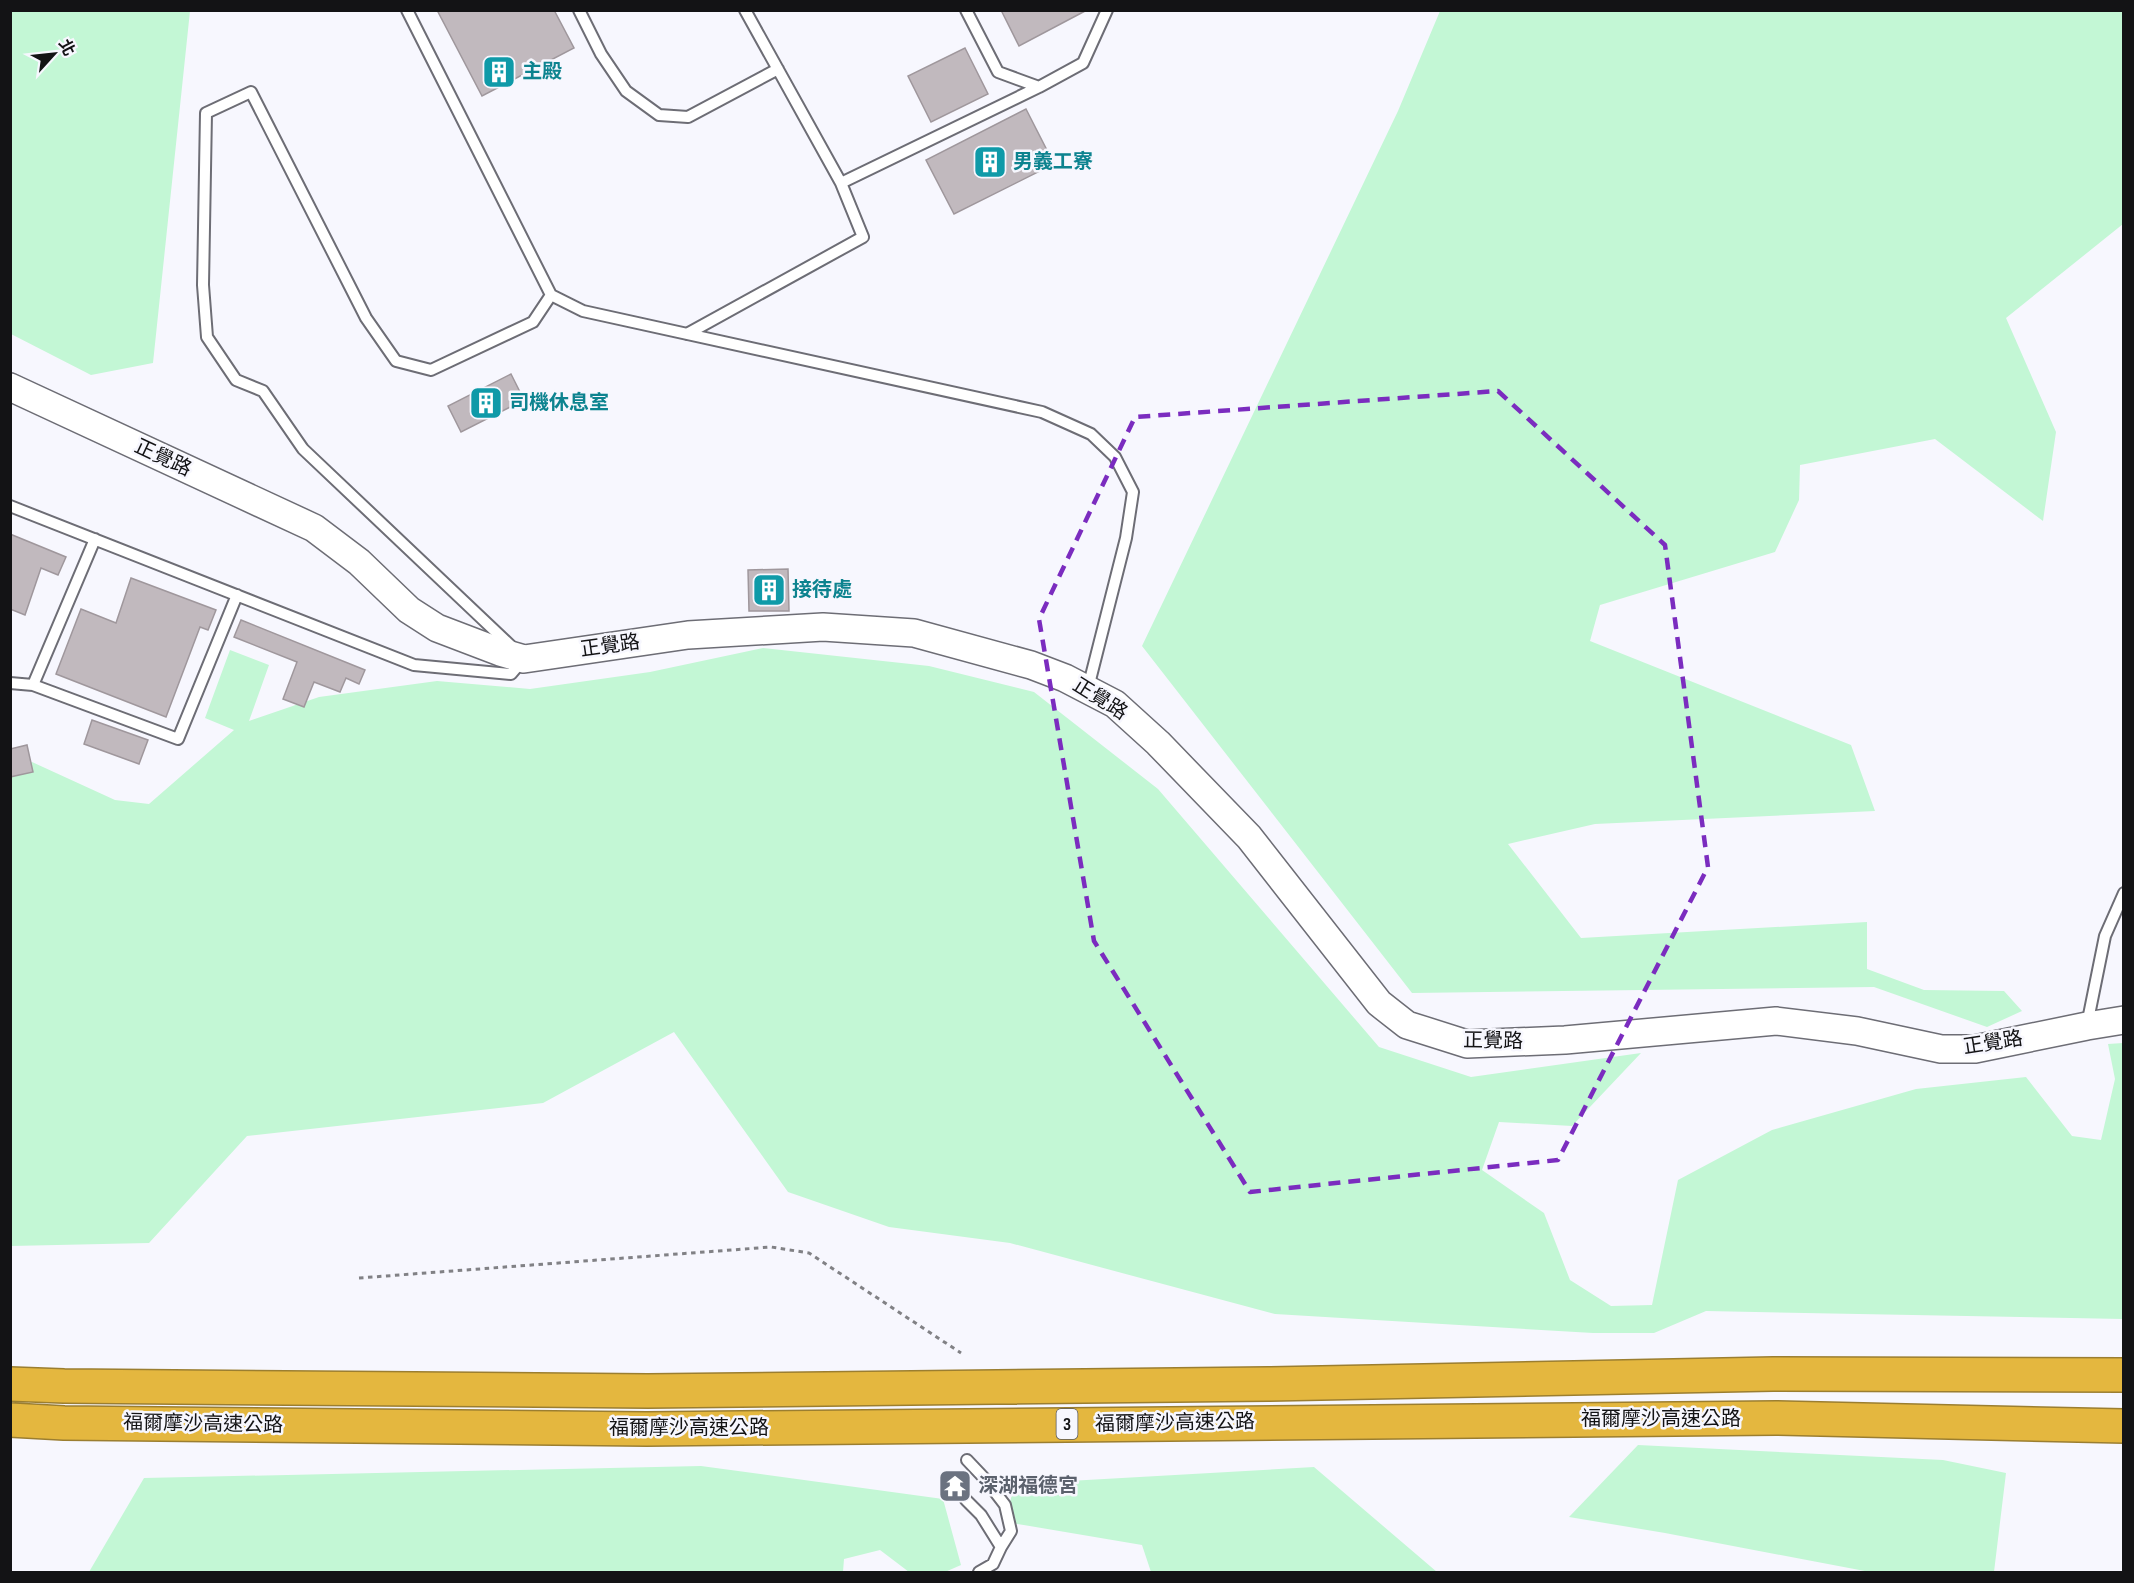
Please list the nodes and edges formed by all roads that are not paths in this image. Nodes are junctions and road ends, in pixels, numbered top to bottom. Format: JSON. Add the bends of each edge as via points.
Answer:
{"nodes":[{"id":1,"x":407,"y":10,"type":"edge"},
{"id":2,"x":579,"y":10,"type":"edge"},
{"id":3,"x":745,"y":10,"type":"edge"},
{"id":4,"x":966,"y":10,"type":"edge"},
{"id":5,"x":1107,"y":10,"type":"edge"},
{"id":6,"x":777,"y":69,"type":"junction"},
{"id":7,"x":1039,"y":87,"type":"junction"},
{"id":8,"x":841,"y":183,"type":"junction"},
{"id":9,"x":551,"y":295,"type":"junction"},
{"id":10,"x":687,"y":334,"type":"junction"},
{"id":11,"x":10,"y":387,"type":"edge"},
{"id":12,"x":10,"y":506,"type":"edge"},
{"id":13,"x":95,"y":539,"type":"junction"},
{"id":14,"x":237,"y":596,"type":"junction"},
{"id":15,"x":524,"y":658,"type":"junction"},
{"id":16,"x":10,"y":682,"type":"edge"},
{"id":17,"x":33,"y":685,"type":"junction"},
{"id":18,"x":1088,"y":688,"type":"junction"},
{"id":19,"x":2124,"y":893,"type":"edge"},
{"id":20,"x":2124,"y":1020,"type":"edge"},
{"id":21,"x":2086,"y":1026,"type":"junction"},
{"id":22,"x":2124,"y":1375,"type":"edge"},
{"id":23,"x":10,"y":1384,"type":"edge"},
{"id":24,"x":10,"y":1420,"type":"edge"},
{"id":25,"x":2115,"y":1429,"type":"edge"},
{"id":26,"x":967,"y":1460,"type":"dead end"},
{"id":27,"x":966,"y":1500,"type":"dead end"},
{"id":28,"x":1001,"y":1547,"type":"junction"},
{"id":29,"x":979,"y":1572,"type":"edge"}],
"edges":[{"from":1,"to":9,"type":"lane"},
{"from":2,"to":6,"type":"lane","via":[[601,54],[626,91],[659,115],[688,117]]},
{"from":3,"to":6,"type":"lane"},
{"from":4,"to":7,"type":"lane","via":[[998,72]]},
{"from":5,"to":7,"type":"lane","via":[[1083,63]]},
{"from":6,"to":8,"type":"lane"},
{"from":7,"to":8,"type":"lane"},
{"from":8,"to":10,"type":"lane","via":[[863,237]]},
{"from":9,"to":10,"type":"lane","via":[[583,311]]},
{"from":9,"to":15,"type":"lane","via":[[533,322],[431,370],[396,361],[366,318],[250,92],[206,113],[203,285],[207,337],[236,380],[263,391],[303,449]]},
{"from":10,"to":18,"type":"lane","via":[[1042,412],[1091,434],[1115,457],[1133,492],[1126,538]]},
{"from":11,"to":15,"type":"street","name":"正覺路","via":[[314,528],[359,562],[409,610],[437,628]]},
{"from":12,"to":13,"type":"lane"},
{"from":13,"to":14,"type":"lane"},
{"from":13,"to":17,"type":"lane"},
{"from":14,"to":15,"type":"lane","via":[[414,665],[511,675]]},
{"from":14,"to":17,"type":"lane","via":[[178,739]]},
{"from":15,"to":18,"type":"street","name":"正覺路","via":[[688,635],[823,627],[914,633],[1031,665]]},
{"from":16,"to":17,"type":"lane"},
{"from":18,"to":21,"type":"street","name":"正覺路","via":[[1115,704],[1158,743],[1250,837],[1379,1003],[1407,1025],[1467,1044],[1564,1040],[1776,1021],[1857,1031],[1941,1049],[1975,1049]]},
{"from":19,"to":21,"type":"lane","via":[[2104,936]]},
{"from":20,"to":21,"type":"street","name":"正覺路"},
{"from":22,"to":23,"type":"highway","name":"福爾摩沙高速公路","number":"3","via":[[1773,1374],[648,1391]]},
{"from":24,"to":25,"type":"highway","name":"福爾摩沙高速公路","number":"3","via":[[647,1429],[1776,1418]]},
{"from":26,"to":28,"type":"lane","via":[[1005,1505],[1011,1531]]},
{"from":27,"to":28,"type":"lane","via":[[981,1515]]},
{"from":28,"to":29,"type":"lane","via":[[993,1564]]}]}
